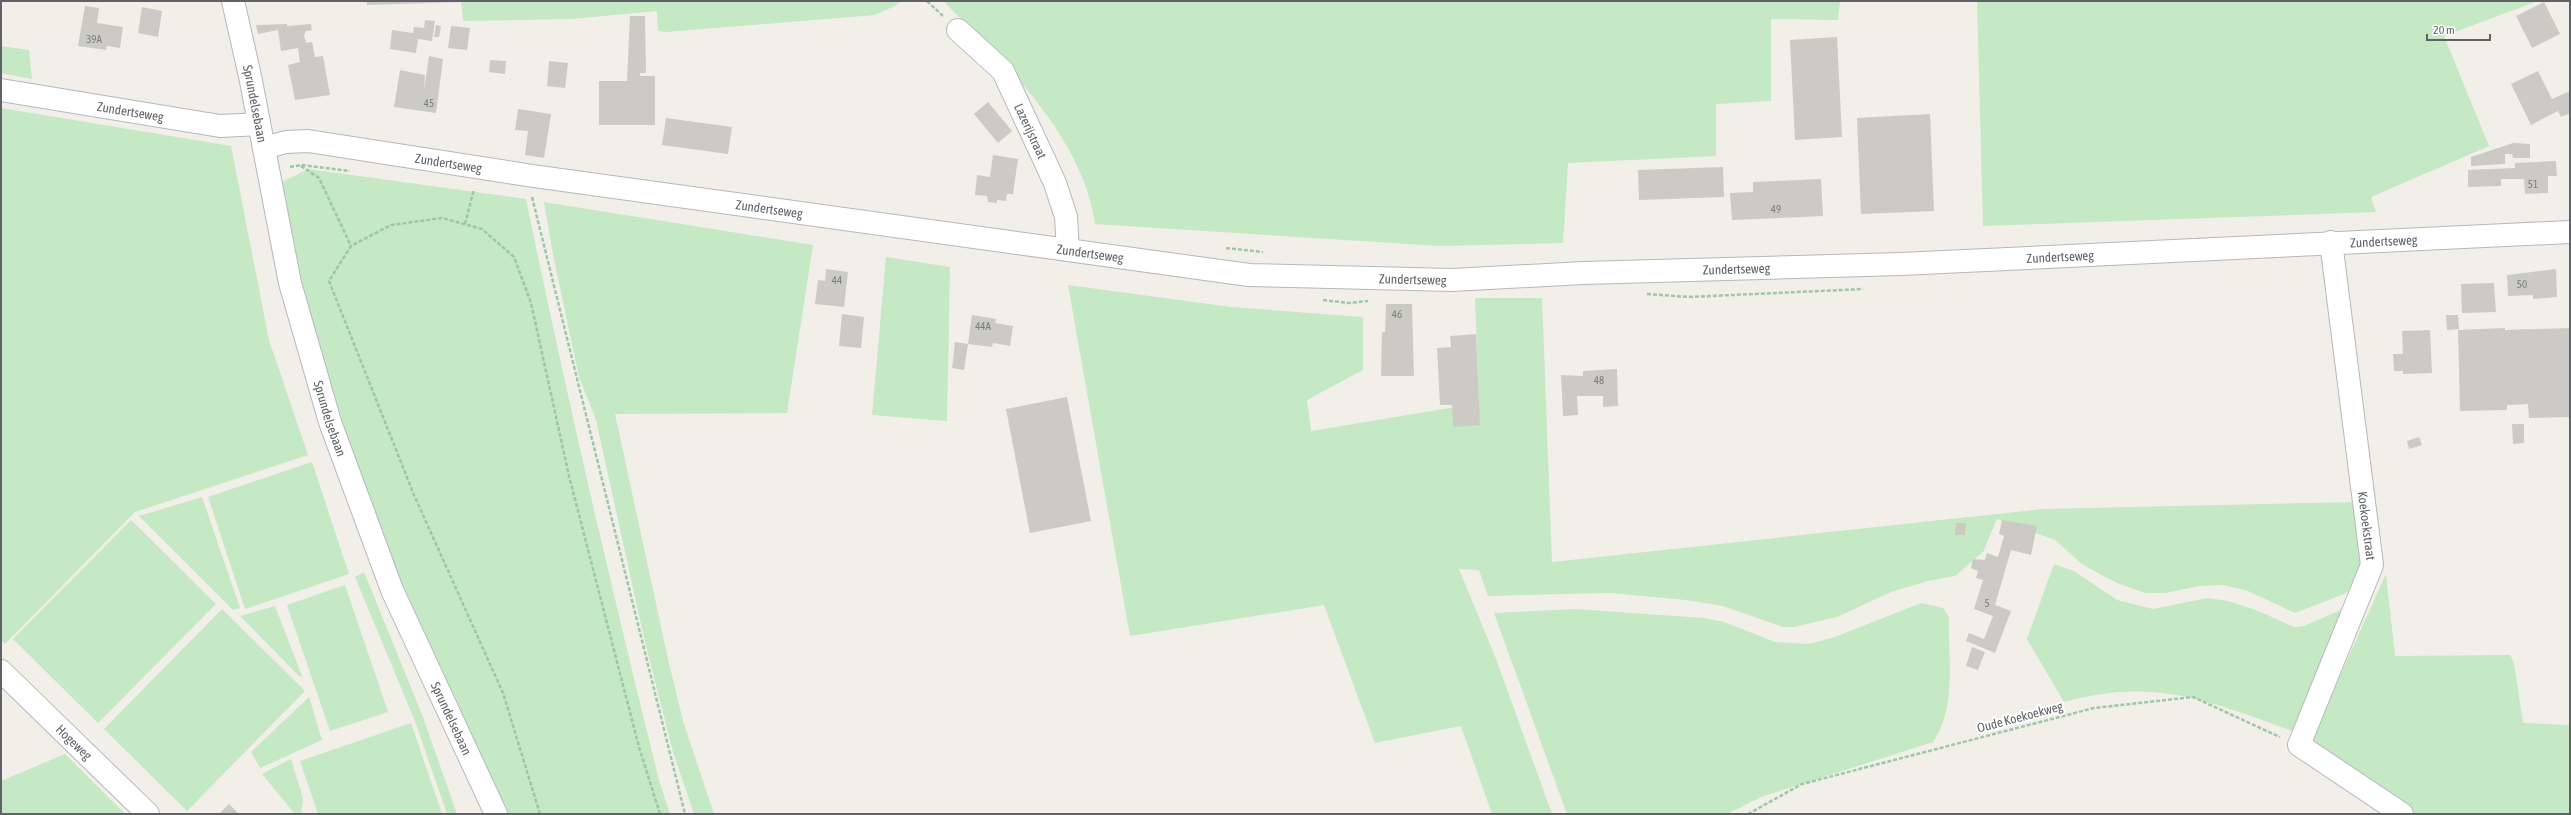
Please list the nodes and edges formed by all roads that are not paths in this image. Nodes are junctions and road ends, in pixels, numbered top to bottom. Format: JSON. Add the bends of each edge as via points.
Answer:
{"nodes":[{"id":1,"x":233,"y":1,"type":"edge"},
{"id":2,"x":958,"y":30,"type":"dead end"},
{"id":3,"x":1,"y":90,"type":"edge"},
{"id":4,"x":259,"y":124,"type":"junction"},
{"id":5,"x":264,"y":148,"type":"junction"},
{"id":6,"x":2570,"y":232,"type":"edge"},
{"id":7,"x":2331,"y":242,"type":"junction"},
{"id":8,"x":1068,"y":250,"type":"junction"},
{"id":9,"x":1,"y":671,"type":"edge"},
{"id":10,"x":148,"y":814,"type":"edge"},
{"id":11,"x":496,"y":814,"type":"edge"},
{"id":12,"x":2402,"y":814,"type":"edge"}],
"edges":[{"from":1,"to":4,"type":"street","name":"Sprundelsebaan"},
{"from":2,"to":8,"type":"street","name":"Lazerijstraat","via":[[1003,71],[1056,183],[1066,217]]},
{"from":3,"to":4,"type":"street","name":"Zundertseweg","via":[[220,126]]},
{"from":4,"to":5,"type":"street","name":"Sprundelsebaan"},
{"from":5,"to":8,"type":"street","name":"Zundertseweg","via":[[286,142],[308,141],[533,176]]},
{"from":5,"to":11,"type":"street","name":"Sprundelsebaan","via":[[290,283],[330,422],[392,590]]},
{"from":6,"to":7,"type":"street","name":"Zundertseweg"},
{"from":7,"to":8,"type":"street","name":"Zundertseweg","via":[[1901,264],[1583,273],[1452,280],[1249,275]]},
{"from":7,"to":12,"type":"street","name":"Koekoekstraat","via":[[2372,565],[2299,745]]},
{"from":9,"to":10,"type":"street","name":"Hogeweg"}]}
